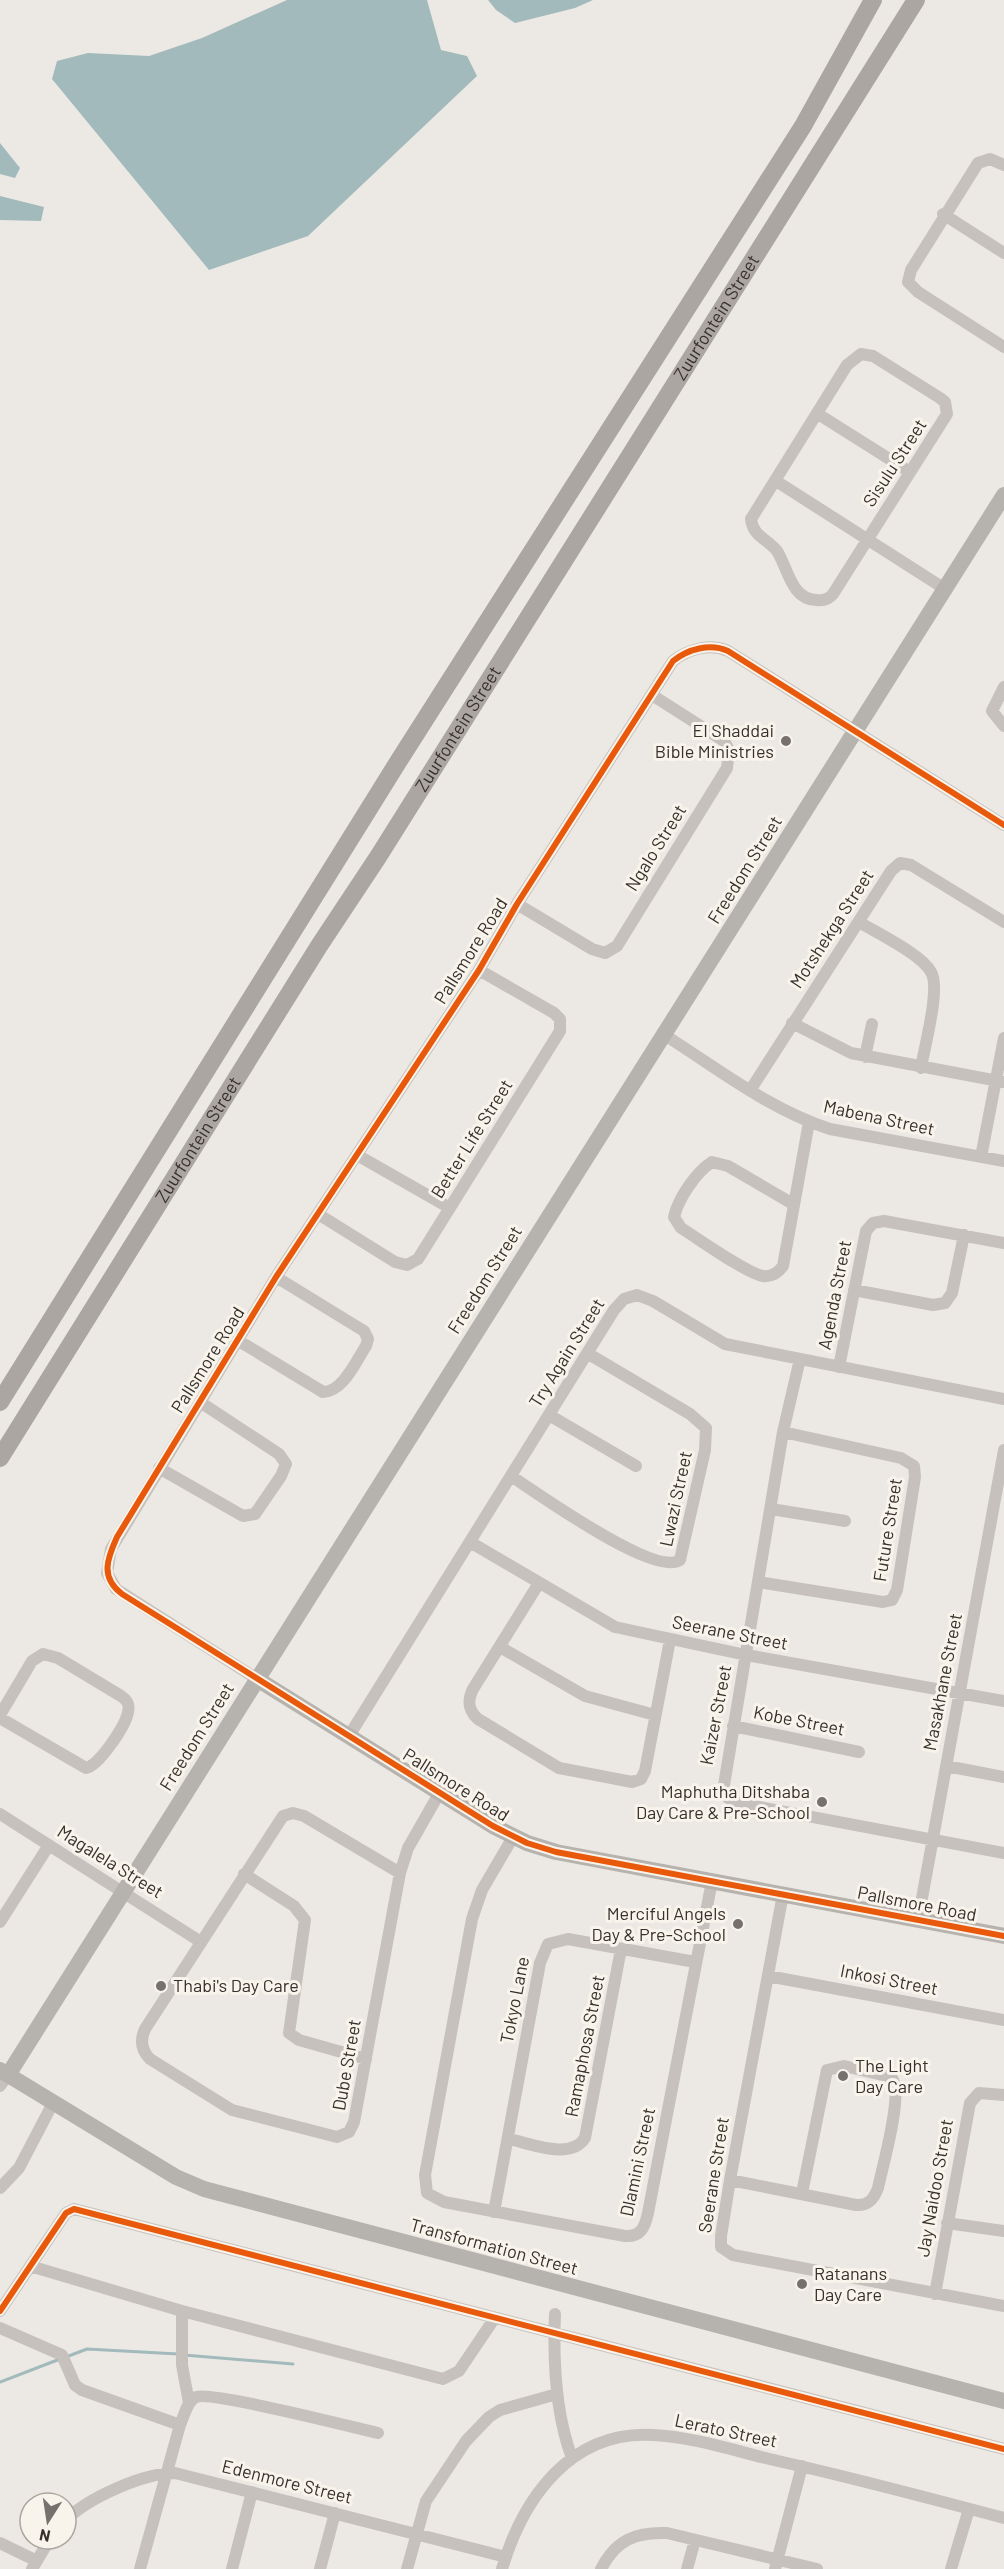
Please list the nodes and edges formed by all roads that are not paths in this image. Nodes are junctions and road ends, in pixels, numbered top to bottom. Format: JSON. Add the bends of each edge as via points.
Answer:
{"nodes":[{"id":1,"x":873,"y":0,"type":"edge"},
{"id":2,"x":916,"y":0,"type":"edge"},
{"id":3,"x":1004,"y":165,"type":"edge"},
{"id":4,"x":943,"y":214,"type":"junction"},
{"id":5,"x":1004,"y":253,"type":"edge"},
{"id":6,"x":1004,"y":347,"type":"edge"},
{"id":7,"x":818,"y":414,"type":"junction"},
{"id":8,"x":910,"y":472,"type":"junction"},
{"id":9,"x":776,"y":481,"type":"junction"},
{"id":10,"x":1004,"y":495,"type":"edge"},
{"id":11,"x":867,"y":539,"type":"junction"},
{"id":12,"x":945,"y":589,"type":"junction"},
{"id":13,"x":1004,"y":687,"type":"edge"},
{"id":14,"x":652,"y":694,"type":"junction"},
{"id":15,"x":1004,"y":726,"type":"edge"},
{"id":16,"x":855,"y":730,"type":"junction"},
{"id":17,"x":1004,"y":825,"type":"edge"},
{"id":18,"x":517,"y":904,"type":"junction"},
{"id":19,"x":859,"y":922,"type":"junction"},
{"id":20,"x":1004,"y":922,"type":"edge"},
{"id":21,"x":479,"y":970,"type":"junction"},
{"id":22,"x":792,"y":1023,"type":"junction"},
{"id":23,"x":872,"y":1024,"type":"dead end"},
{"id":24,"x":663,"y":1034,"type":"junction"},
{"id":25,"x":1004,"y":1038,"type":"edge"},
{"id":26,"x":865,"y":1057,"type":"junction"},
{"id":27,"x":921,"y":1068,"type":"junction"},
{"id":28,"x":1000,"y":1081,"type":"edge"},
{"id":29,"x":751,"y":1089,"type":"junction"},
{"id":30,"x":809,"y":1122,"type":"junction"},
{"id":31,"x":357,"y":1155,"type":"junction"},
{"id":32,"x":981,"y":1157,"type":"junction"},
{"id":33,"x":1004,"y":1161,"type":"edge"},
{"id":34,"x":793,"y":1204,"type":"junction"},
{"id":35,"x":450,"y":1208,"type":"junction"},
{"id":36,"x":318,"y":1214,"type":"junction"},
{"id":37,"x":964,"y":1235,"type":"junction"},
{"id":38,"x":1004,"y":1243,"type":"edge"},
{"id":39,"x":276,"y":1277,"type":"junction"},
{"id":40,"x":854,"y":1290,"type":"junction"},
{"id":41,"x":239,"y":1341,"type":"junction"},
{"id":42,"x":587,"y":1353,"type":"junction"},
{"id":43,"x":800,"y":1359,"type":"junction"},
{"id":44,"x":839,"y":1367,"type":"junction"},
{"id":45,"x":1004,"y":1399,"type":"edge"},
{"id":46,"x":0,"y":1402,"type":"edge"},
{"id":47,"x":200,"y":1402,"type":"junction"},
{"id":48,"x":549,"y":1415,"type":"junction"},
{"id":49,"x":783,"y":1432,"type":"junction"},
{"id":50,"x":1004,"y":1450,"type":"edge"},
{"id":51,"x":0,"y":1458,"type":"edge"},
{"id":52,"x":636,"y":1466,"type":"dead end"},
{"id":53,"x":159,"y":1468,"type":"junction"},
{"id":54,"x":511,"y":1476,"type":"junction"},
{"id":55,"x":771,"y":1509,"type":"junction"},
{"id":56,"x":845,"y":1521,"type":"dead end"},
{"id":57,"x":470,"y":1542,"type":"junction"},
{"id":58,"x":758,"y":1582,"type":"junction"},
{"id":59,"x":540,"y":1583,"type":"junction"},
{"id":60,"x":670,"y":1640,"type":"junction"},
{"id":61,"x":500,"y":1647,"type":"junction"},
{"id":62,"x":746,"y":1655,"type":"junction"},
{"id":63,"x":257,"y":1679,"type":"junction"},
{"id":64,"x":958,"y":1692,"type":"junction"},
{"id":65,"x":1004,"y":1701,"type":"edge"},
{"id":66,"x":655,"y":1715,"type":"junction"},
{"id":67,"x":0,"y":1716,"type":"edge"},
{"id":68,"x":732,"y":1726,"type":"junction"},
{"id":69,"x":349,"y":1736,"type":"junction"},
{"id":70,"x":859,"y":1752,"type":"dead end"},
{"id":71,"x":946,"y":1766,"type":"junction"},
{"id":72,"x":1004,"y":1777,"type":"edge"},
{"id":73,"x":440,"y":1792,"type":"junction"},
{"id":74,"x":0,"y":1814,"type":"edge"},
{"id":75,"x":513,"y":1837,"type":"junction"},
{"id":76,"x":933,"y":1839,"type":"junction"},
{"id":77,"x":49,"y":1845,"type":"junction"},
{"id":78,"x":1004,"y":1853,"type":"edge"},
{"id":79,"x":400,"y":1873,"type":"junction"},
{"id":80,"x":244,"y":1874,"type":"junction"},
{"id":81,"x":712,"y":1881,"type":"junction"},
{"id":82,"x":123,"y":1890,"type":"junction"},
{"id":83,"x":783,"y":1894,"type":"junction"},
{"id":84,"x":918,"y":1920,"type":"junction"},
{"id":85,"x":0,"y":1922,"type":"edge"},
{"id":86,"x":1004,"y":1936,"type":"edge"},
{"id":87,"x":201,"y":1942,"type":"junction"},
{"id":88,"x":621,"y":1949,"type":"junction"},
{"id":89,"x":695,"y":1962,"type":"junction"},
{"id":90,"x":768,"y":1976,"type":"junction"},
{"id":91,"x":1004,"y":2020,"type":"edge"},
{"id":92,"x":366,"y":2059,"type":"junction"},
{"id":93,"x":3,"y":2077,"type":"edge"},
{"id":94,"x":1004,"y":2095,"type":"edge"},
{"id":95,"x":53,"y":2103,"type":"junction"},
{"id":96,"x":507,"y":2139,"type":"junction"},
{"id":97,"x":730,"y":2180,"type":"junction"},
{"id":98,"x":0,"y":2188,"type":"edge"},
{"id":99,"x":802,"y":2193,"type":"junction"},
{"id":100,"x":494,"y":2212,"type":"junction"},
{"id":101,"x":947,"y":2223,"type":"junction"},
{"id":102,"x":1004,"y":2231,"type":"edge"},
{"id":103,"x":30,"y":2266,"type":"junction"},
{"id":104,"x":935,"y":2294,"type":"junction"},
{"id":105,"x":1004,"y":2306,"type":"edge"},
{"id":106,"x":0,"y":2311,"type":"edge"},
{"id":107,"x":182,"y":2311,"type":"junction"},
{"id":108,"x":555,"y":2314,"type":"dead end"},
{"id":109,"x":494,"y":2319,"type":"junction"},
{"id":110,"x":0,"y":2328,"type":"edge"},
{"id":111,"x":554,"y":2335,"type":"junction"},
{"id":112,"x":557,"y":2394,"type":"junction"},
{"id":113,"x":1004,"y":2401,"type":"edge"},
{"id":114,"x":189,"y":2403,"type":"junction"},
{"id":115,"x":180,"y":2425,"type":"junction"},
{"id":116,"x":378,"y":2433,"type":"dead end"},
{"id":117,"x":1004,"y":2449,"type":"edge"},
{"id":118,"x":572,"y":2458,"type":"junction"},
{"id":119,"x":802,"y":2466,"type":"junction"},
{"id":120,"x":166,"y":2473,"type":"junction"},
{"id":121,"x":252,"y":2492,"type":"junction"},
{"id":122,"x":969,"y":2509,"type":"junction"},
{"id":123,"x":78,"y":2511,"type":"edge"},
{"id":124,"x":335,"y":2513,"type":"junction"},
{"id":125,"x":1004,"y":2518,"type":"edge"},
{"id":126,"x":416,"y":2534,"type":"junction"},
{"id":127,"x":695,"y":2540,"type":"junction"},
{"id":128,"x":0,"y":2543,"type":"edge"},
{"id":129,"x":43,"y":2551,"type":"edge"},
{"id":130,"x":504,"y":2563,"type":"edge"},
{"id":131,"x":35,"y":2565,"type":"edge"},
{"id":132,"x":776,"y":2565,"type":"edge"},
{"id":133,"x":140,"y":2569,"type":"edge"},
{"id":134,"x":231,"y":2569,"type":"edge"},
{"id":135,"x":320,"y":2569,"type":"edge"},
{"id":136,"x":407,"y":2569,"type":"edge"},
{"id":137,"x":601,"y":2569,"type":"edge"},
{"id":138,"x":687,"y":2569,"type":"edge"},
{"id":139,"x":817,"y":2569,"type":"edge"},
{"id":140,"x":951,"y":2569,"type":"edge"}],
"edges":[{"from":1,"to":46,"type":"main road","name":"Zuurfontein Street","via":[[803,126],[398,762]]},
{"from":2,"to":51,"type":"main road","name":"Zuurfontein Street"},
{"from":3,"to":4,"type":"street","via":[[996,159],[982,159]]},
{"from":4,"to":5,"type":"street"},
{"from":4,"to":6,"type":"street","via":[[910,270],[908,282]]},
{"from":7,"to":8,"type":"street"},
{"from":7,"to":8,"type":"street","name":"Sisulu Street","via":[[847,364],[861,354],[873,356],[940,398],[947,408],[945,420]]},
{"from":7,"to":9,"type":"street","name":"Sisulu Street"},
{"from":8,"to":11,"type":"street","name":"Sisulu Street"},
{"from":9,"to":11,"type":"street"},
{"from":9,"to":11,"type":"street","name":"Sisulu Street","via":[[752,519],[753,529],[775,549],[803,596],[819,600],[830,597]]},
{"from":10,"to":12,"type":"street","name":"Freedom Street"},
{"from":11,"to":12,"type":"street"},
{"from":12,"to":16,"type":"street","name":"Freedom Street"},
{"from":13,"to":15,"type":"street","via":[[992,711]]},
{"from":14,"to":16,"type":"street","name":"Pallsmore Road","via":[[673,661],[688,652],[713,646],[728,651]]},
{"from":14,"to":18,"type":"street","name":"Pallsmore Road"},
{"from":14,"to":18,"type":"street","name":"Ngalo Street","via":[[723,741],[730,758],[617,946],[605,952],[592,950]]},
{"from":16,"to":17,"type":"street","name":"Pallsmore Road"},
{"from":16,"to":24,"type":"street","name":"Freedom Street"},
{"from":18,"to":21,"type":"street","name":"Pallsmore Road"},
{"from":19,"to":20,"type":"street","name":"Motshekga Street","via":[[900,863]]},
{"from":19,"to":22,"type":"street","name":"Motshekga Street"},
{"from":19,"to":27,"type":"street","via":[[924,963],[934,976]]},
{"from":21,"to":31,"type":"street","name":"Pallsmore Road"},
{"from":21,"to":35,"type":"street","name":"Better Life Street","via":[[554,1012],[561,1026]]},
{"from":22,"to":26,"type":"street","via":[[837,1048]]},
{"from":22,"to":29,"type":"street","name":"Motshekga Street"},
{"from":23,"to":26,"type":"street"},
{"from":24,"to":29,"type":"street","name":"Mabena Street"},
{"from":24,"to":63,"type":"street","name":"Freedom Street"},
{"from":25,"to":28,"type":"street"},
{"from":26,"to":27,"type":"street"},
{"from":27,"to":28,"type":"street"},
{"from":28,"to":32,"type":"street"},
{"from":29,"to":30,"type":"street","name":"Mabena Street"},
{"from":30,"to":32,"type":"street","name":"Mabena Street"},
{"from":30,"to":34,"type":"street"},
{"from":31,"to":35,"type":"street"},
{"from":31,"to":36,"type":"street","name":"Pallsmore Road"},
{"from":32,"to":33,"type":"street","name":"Mabena Street"},
{"from":34,"to":34,"type":"street","via":[[783,1266],[772,1276],[756,1273],[681,1228],[674,1217],[700,1172],[712,1162],[728,1166]]},
{"from":35,"to":36,"type":"street","name":"Better Life Street","via":[[418,1259],[407,1265],[394,1262]]},
{"from":36,"to":39,"type":"street","name":"Pallsmore Road"},
{"from":37,"to":38,"type":"street","name":"Agenda Street"},
{"from":37,"to":40,"type":"street","name":"Agenda Street","via":[[884,1221],[873,1223],[866,1231]]},
{"from":37,"to":40,"type":"street","via":[[952,1293],[945,1303],[933,1305]]},
{"from":39,"to":41,"type":"street","name":"Pallsmore Road"},
{"from":39,"to":41,"type":"street","via":[[364,1331],[366,1346],[340,1384],[327,1392],[315,1389]]},
{"from":40,"to":44,"type":"street","name":"Agenda Street"},
{"from":41,"to":47,"type":"street","name":"Pallsmore Road"},
{"from":42,"to":43,"type":"street","name":"Try Again Street","via":[[619,1304],[637,1295],[725,1344]]},
{"from":42,"to":48,"type":"street","name":"Try Again Street"},
{"from":42,"to":54,"type":"street","name":"Lwazi Street","via":[[690,1414],[706,1428],[705,1450],[681,1560],[667,1563],[627,1550]]},
{"from":43,"to":44,"type":"street","name":"Try Again Street"},
{"from":43,"to":49,"type":"street","name":"Kaizer Street"},
{"from":44,"to":45,"type":"street","name":"Try Again Street"},
{"from":47,"to":53,"type":"street","name":"Pallsmore Road"},
{"from":47,"to":53,"type":"street","via":[[279,1454],[285,1464],[281,1476],[255,1514],[243,1516]]},
{"from":48,"to":52,"type":"street"},
{"from":48,"to":54,"type":"street","name":"Try Again Street"},
{"from":49,"to":55,"type":"street","name":"Kaizer Street"},
{"from":49,"to":58,"type":"street","name":"Future Street","via":[[901,1458],[914,1466],[897,1590],[892,1600],[883,1602]]},
{"from":50,"to":64,"type":"street","name":"Masakhane Street"},
{"from":53,"to":63,"type":"street","name":"Pallsmore Road","via":[[111,1549],[106,1566],[108,1580],[122,1594]]},
{"from":54,"to":57,"type":"street","name":"Try Again Street"},
{"from":55,"to":56,"type":"street"},
{"from":55,"to":58,"type":"street","name":"Kaizer Street"},
{"from":57,"to":59,"type":"street","name":"Seerane Street"},
{"from":57,"to":69,"type":"street","name":"Try Again Street"},
{"from":58,"to":62,"type":"street","name":"Kaizer Street"},
{"from":59,"to":60,"type":"street","name":"Seerane Street","via":[[615,1627]]},
{"from":59,"to":61,"type":"street"},
{"from":60,"to":62,"type":"street","name":"Seerane Street"},
{"from":60,"to":66,"type":"street"},
{"from":61,"to":66,"type":"street","via":[[585,1696]]},
{"from":61,"to":66,"type":"street","via":[[472,1689],[470,1709],[478,1719],[552,1764],[571,1771],[637,1781],[645,1771]]},
{"from":62,"to":64,"type":"street","name":"Seerane Street"},
{"from":62,"to":68,"type":"street","name":"Kaizer Street"},
{"from":63,"to":69,"type":"street","name":"Pallsmore Road"},
{"from":63,"to":82,"type":"street","name":"Freedom Street"},
{"from":64,"to":65,"type":"street","name":"Seerane Street"},
{"from":64,"to":71,"type":"street","name":"Masakhane Street"},
{"from":67,"to":67,"type":"street","via":[[32,1661],[43,1654],[58,1658],[121,1696],[129,1709],[99,1761],[86,1768]]},
{"from":68,"to":70,"type":"street","name":"Kobe Street"},
{"from":68,"to":76,"type":"street","name":"Kaizer Street","via":[[722,1786],[732,1801]]},
{"from":69,"to":73,"type":"street","name":"Pallsmore Road"},
{"from":71,"to":72,"type":"street"},
{"from":71,"to":76,"type":"street","name":"Masakhane Street"},
{"from":73,"to":75,"type":"street","name":"Pallsmore Road"},
{"from":73,"to":79,"type":"street","name":"Dube Street","via":[[413,1838]]},
{"from":74,"to":77,"type":"street","name":"Magalela Street"},
{"from":75,"to":81,"type":"street","name":"Pallsmore Road","via":[[556,1852]]},
{"from":75,"to":100,"type":"street","name":"Dlamini Street","via":[[482,1890],[470,1927],[425,2175],[427,2193],[444,2202]]},
{"from":76,"to":78,"type":"street","name":"Kaizer Street"},
{"from":76,"to":84,"type":"street","name":"Masakhane Street"},
{"from":77,"to":82,"type":"street","name":"Magalela Street"},
{"from":77,"to":85,"type":"street"},
{"from":79,"to":80,"type":"street","via":[[304,1816],[287,1814],[275,1825]]},
{"from":79,"to":92,"type":"street","name":"Dube Street"},
{"from":80,"to":87,"type":"street"},
{"from":80,"to":92,"type":"street","via":[[294,1906],[305,1920],[289,2033],[299,2040]]},
{"from":81,"to":83,"type":"street","name":"Pallsmore Road"},
{"from":81,"to":89,"type":"street","name":"Dlamini Street"},
{"from":82,"to":87,"type":"street","name":"Magalela Street"},
{"from":82,"to":93,"type":"street","name":"Freedom Street"},
{"from":83,"to":84,"type":"street","name":"Pallsmore Road"},
{"from":83,"to":90,"type":"street","name":"Seerane Street"},
{"from":84,"to":86,"type":"street","name":"Pallsmore Road"},
{"from":87,"to":92,"type":"street","name":"Dube Street","via":[[145,2029],[141,2041],[150,2059],[232,2110],[337,2137],[347,2135],[353,2126]]},
{"from":88,"to":89,"type":"street","name":"Tokyo Lane"},
{"from":88,"to":96,"type":"street","name":"Tokyo Lane","via":[[568,1939],[554,1940],[544,1948]]},
{"from":88,"to":96,"type":"street","name":"Ramaphosa Street","via":[[585,2138],[576,2147],[565,2150]]},
{"from":89,"to":100,"type":"street","name":"Dlamini Street","via":[[643,2230],[625,2236]]},
{"from":90,"to":91,"type":"street","name":"Inkosi Street"},
{"from":90,"to":97,"type":"street","name":"Seerane Street"},
{"from":93,"to":95,"type":"street","name":"Transformation Street"},
{"from":94,"to":101,"type":"street","name":"Jay Naidoo Street","via":[[979,2093],[972,2098]]},
{"from":95,"to":98,"type":"street","via":[[19,2168]]},
{"from":95,"to":113,"type":"street","name":"Transformation Street","via":[[176,2177],[204,2189]]},
{"from":96,"to":100,"type":"street","name":"Tokyo Lane"},
{"from":97,"to":99,"type":"street"},
{"from":97,"to":104,"type":"street","name":"Seerane Street","via":[[720,2240],[726,2253]]},
{"from":99,"to":99,"type":"street","via":[[856,2205],[873,2198],[896,2099],[896,2084],[891,2077],[844,2066],[827,2070]]},
{"from":101,"to":102,"type":"street"},
{"from":101,"to":104,"type":"street","name":"Jay Naidoo Street"},
{"from":103,"to":106,"type":"street"},
{"from":103,"to":107,"type":"street"},
{"from":103,"to":109,"type":"street","via":[[66,2213],[74,2209]]},
{"from":104,"to":105,"type":"street","name":"Seerane Street"},
{"from":107,"to":109,"type":"street","via":[[443,2379],[459,2371]]},
{"from":107,"to":114,"type":"street","via":[[182,2365]]},
{"from":108,"to":111,"type":"street"},
{"from":109,"to":111,"type":"street"},
{"from":110,"to":115,"type":"street","via":[[62,2355],[75,2385],[82,2390]]},
{"from":111,"to":112,"type":"street"},
{"from":111,"to":117,"type":"street"},
{"from":112,"to":118,"type":"street"},
{"from":112,"to":126,"type":"street","via":[[500,2410],[477,2429],[432,2490]]},
{"from":114,"to":115,"type":"street"},
{"from":114,"to":116,"type":"street","via":[[197,2397],[211,2397]]},
{"from":115,"to":120,"type":"street"},
{"from":118,"to":119,"type":"street","name":"Lerato Street","via":[[603,2443],[651,2434]]},
{"from":118,"to":130,"type":"street","name":"Lerato Street","via":[[536,2494]]},
{"from":119,"to":122,"type":"street","name":"Lerato Street"},
{"from":119,"to":132,"type":"street"},
{"from":120,"to":121,"type":"street","name":"Edenmore Street"},
{"from":120,"to":123,"type":"street","name":"Edenmore Street","via":[[97,2498]]},
{"from":120,"to":133,"type":"street"},
{"from":121,"to":124,"type":"street","name":"Edenmore Street"},
{"from":121,"to":134,"type":"street"},
{"from":122,"to":125,"type":"street","name":"Lerato Street"},
{"from":122,"to":140,"type":"street"},
{"from":124,"to":126,"type":"street","name":"Edenmore Street"},
{"from":124,"to":135,"type":"street"},
{"from":126,"to":130,"type":"street","name":"Edenmore Street"},
{"from":126,"to":136,"type":"street"},
{"from":127,"to":132,"type":"street"},
{"from":127,"to":137,"type":"street","via":[[667,2533],[640,2533],[617,2545]]},
{"from":127,"to":138,"type":"street"},
{"from":128,"to":131,"type":"street"},
{"from":129,"to":131,"type":"street"},
{"from":132,"to":139,"type":"street"}]}
